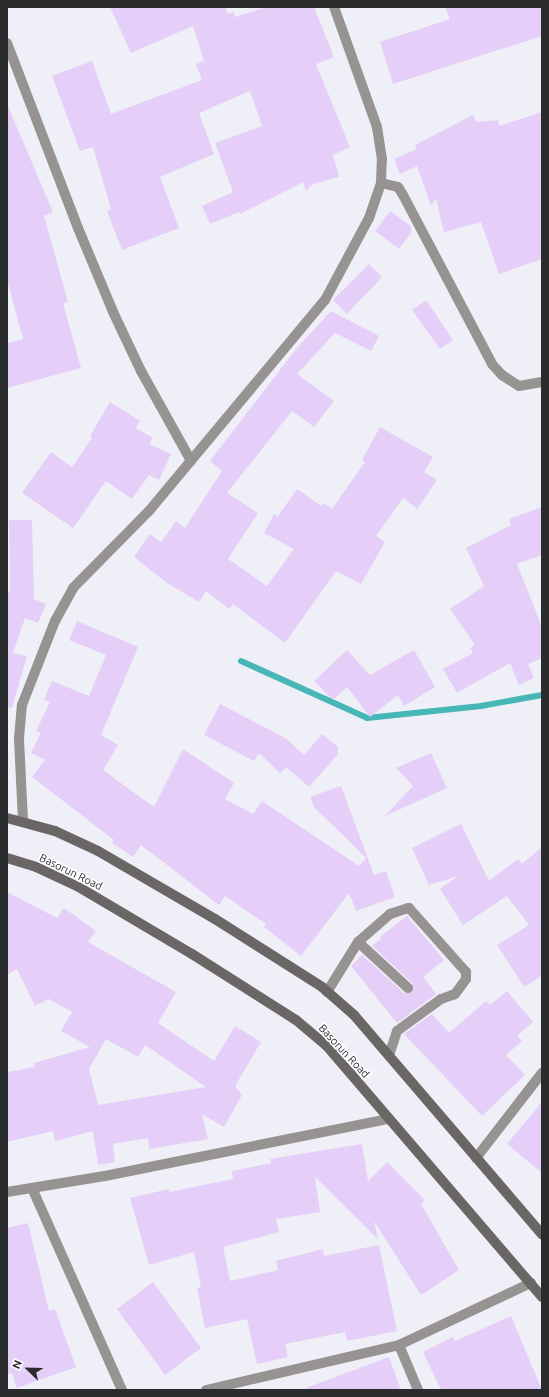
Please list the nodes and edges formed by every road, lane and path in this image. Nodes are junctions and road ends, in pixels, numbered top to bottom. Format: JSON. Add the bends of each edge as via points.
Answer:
{"nodes":[{"id":1,"x":334,"y":7,"type":"edge"},
{"id":2,"x":7,"y":43,"type":"edge"},
{"id":3,"x":381,"y":183,"type":"junction"},
{"id":4,"x":542,"y":382,"type":"edge"},
{"id":5,"x":191,"y":461,"type":"junction"},
{"id":6,"x":7,"y":818,"type":"edge"},
{"id":7,"x":23,"y":821,"type":"junction"},
{"id":8,"x":7,"y":858,"type":"edge"},
{"id":9,"x":358,"y":942,"type":"junction"},
{"id":10,"x":408,"y":988,"type":"dead end"},
{"id":11,"x":328,"y":992,"type":"junction"},
{"id":12,"x":389,"y":1056,"type":"junction"},
{"id":13,"x":542,"y":1074,"type":"edge"},
{"id":14,"x":387,"y":1119,"type":"junction"},
{"id":15,"x":476,"y":1158,"type":"junction"},
{"id":16,"x":32,"y":1188,"type":"junction"},
{"id":17,"x":7,"y":1192,"type":"edge"},
{"id":18,"x":542,"y":1234,"type":"edge"},
{"id":19,"x":531,"y":1283,"type":"junction"},
{"id":20,"x":542,"y":1297,"type":"edge"},
{"id":21,"x":399,"y":1345,"type":"junction"},
{"id":22,"x":122,"y":1390,"type":"edge"},
{"id":23,"x":206,"y":1390,"type":"edge"},
{"id":24,"x":418,"y":1390,"type":"edge"}],
"edges":[{"from":1,"to":3,"type":"street","via":[[377,127],[382,158]]},
{"from":2,"to":5,"type":"street","via":[[114,314],[141,371]]},
{"from":3,"to":4,"type":"street","via":[[398,188],[403,195],[492,364],[502,376],[519,386]]},
{"from":3,"to":5,"type":"street","via":[[369,218],[325,300]]},
{"from":5,"to":7,"type":"street","via":[[149,511],[73,588],[54,621],[22,705],[19,738]]},
{"from":6,"to":7,"type":"main road"},
{"from":7,"to":11,"type":"main road","via":[[55,831],[98,851],[282,960]]},
{"from":8,"to":14,"type":"main road","name":"Basorun Road","via":[[36,867],[77,886],[192,954],[296,1020],[326,1046]]},
{"from":9,"to":10,"type":"street"},
{"from":9,"to":11,"type":"street"},
{"from":9,"to":12,"type":"street","via":[[390,914],[409,908],[466,972],[466,979],[455,994],[440,1000],[397,1031]]},
{"from":11,"to":12,"type":"main road","via":[[354,1015]]},
{"from":12,"to":15,"type":"main road"},
{"from":13,"to":15,"type":"street"},
{"from":14,"to":16,"type":"street","via":[[105,1176]]},
{"from":14,"to":19,"type":"main road","name":"Basorun Road"},
{"from":15,"to":18,"type":"main road"},
{"from":16,"to":17,"type":"street"},
{"from":16,"to":22,"type":"street"},
{"from":19,"to":20,"type":"main road","name":"Basorun Road"},
{"from":19,"to":21,"type":"street"},
{"from":21,"to":23,"type":"street"},
{"from":21,"to":24,"type":"street"}]}
